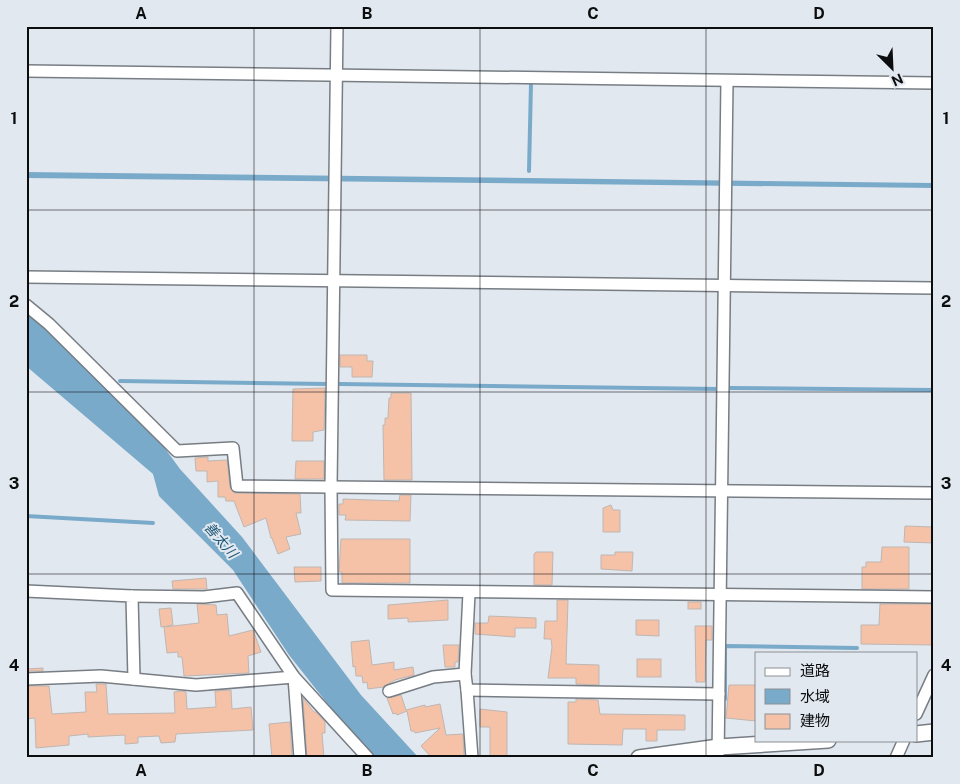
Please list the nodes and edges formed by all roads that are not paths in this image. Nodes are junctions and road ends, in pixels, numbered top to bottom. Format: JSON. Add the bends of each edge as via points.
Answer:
{"nodes":[{"id":1,"x":337,"y":26,"type":"edge"},
{"id":2,"x":26,"y":71,"type":"edge"},
{"id":3,"x":337,"y":75,"type":"junction"},
{"id":4,"x":727,"y":81,"type":"junction"},
{"id":5,"x":934,"y":83,"type":"edge"},
{"id":6,"x":26,"y":277,"type":"edge"},
{"id":7,"x":334,"y":282,"type":"junction"},
{"id":8,"x":725,"y":285,"type":"junction"},
{"id":9,"x":934,"y":288,"type":"edge"},
{"id":10,"x":26,"y":305,"type":"edge"},
{"id":11,"x":331,"y":487,"type":"junction"},
{"id":12,"x":722,"y":492,"type":"junction"},
{"id":13,"x":934,"y":493,"type":"edge"},
{"id":14,"x":26,"y":591,"type":"edge"},
{"id":15,"x":469,"y":593,"type":"junction"},
{"id":16,"x":721,"y":594,"type":"junction"},
{"id":17,"x":132,"y":596,"type":"junction"},
{"id":18,"x":934,"y":597,"type":"edge"},
{"id":19,"x":465,"y":674,"type":"junction"},
{"id":20,"x":934,"y":675,"type":"edge"},
{"id":21,"x":134,"y":678,"type":"junction"},
{"id":22,"x":294,"y":678,"type":"junction"},
{"id":23,"x":26,"y":679,"type":"edge"},
{"id":24,"x":467,"y":690,"type":"junction"},
{"id":25,"x":389,"y":691,"type":"dead end"},
{"id":26,"x":719,"y":694,"type":"junction"},
{"id":27,"x":918,"y":710,"type":"edge"},
{"id":28,"x":934,"y":732,"type":"edge"},
{"id":29,"x":918,"y":734,"type":"edge"},
{"id":30,"x":810,"y":742,"type":"edge"},
{"id":31,"x":903,"y":742,"type":"edge"},
{"id":32,"x":718,"y":752,"type":"edge"},
{"id":33,"x":300,"y":758,"type":"edge"},
{"id":34,"x":368,"y":758,"type":"edge"},
{"id":35,"x":472,"y":758,"type":"edge"},
{"id":36,"x":639,"y":758,"type":"edge"},
{"id":37,"x":896,"y":758,"type":"edge"}],
"edges":[{"from":1,"to":3,"type":"street"},
{"from":2,"to":3,"type":"street"},
{"from":3,"to":4,"type":"street"},
{"from":3,"to":7,"type":"street"},
{"from":4,"to":5,"type":"street"},
{"from":4,"to":8,"type":"street"},
{"from":6,"to":7,"type":"street"},
{"from":7,"to":8,"type":"street"},
{"from":7,"to":11,"type":"street"},
{"from":8,"to":9,"type":"street"},
{"from":8,"to":12,"type":"street"},
{"from":10,"to":11,"type":"street","via":[[177,451],[234,448],[237,486]]},
{"from":11,"to":12,"type":"street"},
{"from":11,"to":15,"type":"street","via":[[332,590]]},
{"from":12,"to":13,"type":"street"},
{"from":12,"to":16,"type":"street"},
{"from":14,"to":17,"type":"street"},
{"from":15,"to":16,"type":"street"},
{"from":15,"to":19,"type":"street"},
{"from":16,"to":18,"type":"street"},
{"from":16,"to":26,"type":"street"},
{"from":17,"to":21,"type":"street"},
{"from":17,"to":22,"type":"street","via":[[191,598],[237,593]]},
{"from":19,"to":24,"type":"street"},
{"from":19,"to":25,"type":"street","via":[[433,677]]},
{"from":20,"to":27,"type":"street"},
{"from":21,"to":22,"type":"street","via":[[196,685]]},
{"from":21,"to":23,"type":"street"},
{"from":22,"to":33,"type":"street"},
{"from":22,"to":34,"type":"street"},
{"from":24,"to":26,"type":"street"},
{"from":24,"to":35,"type":"street"},
{"from":26,"to":32,"type":"street"},
{"from":28,"to":29,"type":"street"},
{"from":30,"to":32,"type":"street"},
{"from":31,"to":37,"type":"street"},
{"from":32,"to":36,"type":"street"}]}
